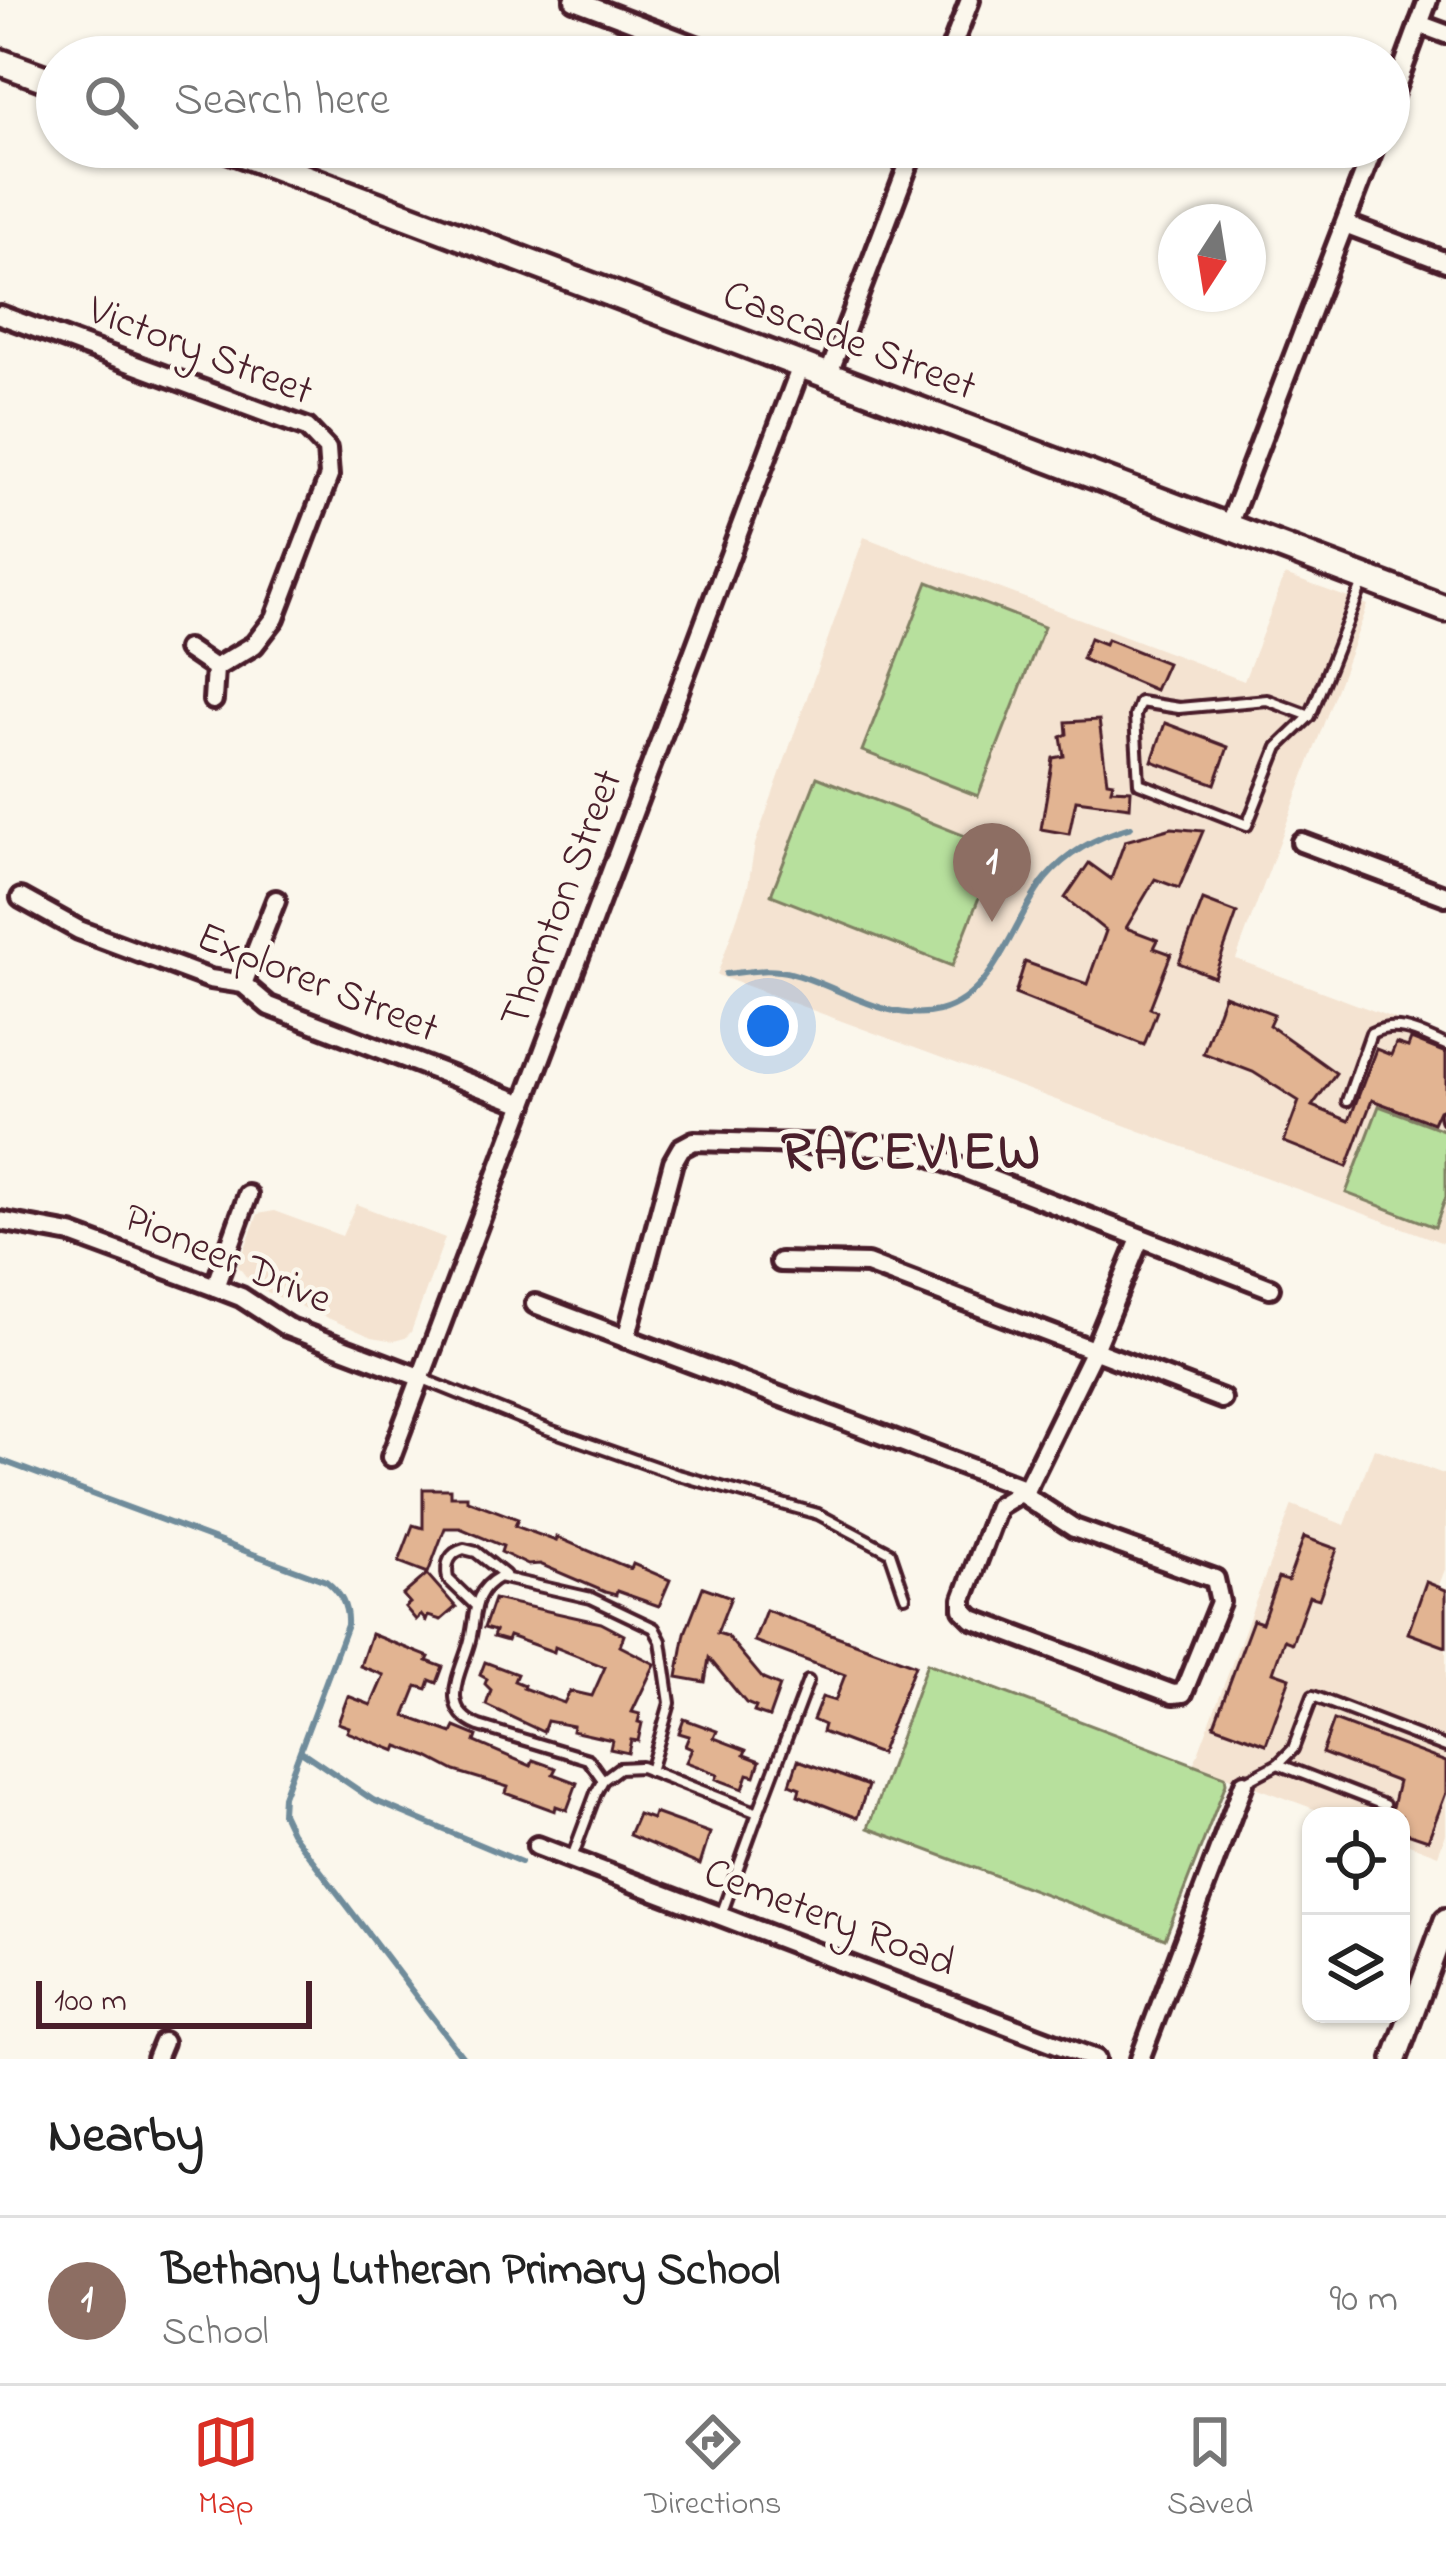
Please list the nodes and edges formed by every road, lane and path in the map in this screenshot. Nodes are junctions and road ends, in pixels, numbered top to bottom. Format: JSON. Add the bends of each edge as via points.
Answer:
{"nodes":[{"id":1,"x":574,"y":0,"type":"edge"},
{"id":2,"x":970,"y":0,"type":"edge"},
{"id":3,"x":1428,"y":0,"type":"edge"},
{"id":4,"x":1419,"y":24,"type":"junction"},
{"id":5,"x":1446,"y":34,"type":"edge"},
{"id":6,"x":669,"y":36,"type":"edge"},
{"id":7,"x":956,"y":36,"type":"edge"},
{"id":8,"x":1410,"y":49,"type":"edge"},
{"id":9,"x":0,"y":62,"type":"edge"},
{"id":10,"x":36,"y":75,"type":"edge"},
{"id":11,"x":279,"y":168,"type":"edge"},
{"id":12,"x":907,"y":168,"type":"edge"},
{"id":13,"x":1366,"y":168,"type":"edge"},
{"id":14,"x":1345,"y":224,"type":"junction"},
{"id":15,"x":1446,"y":262,"type":"edge"},
{"id":16,"x":0,"y":315,"type":"edge"},
{"id":17,"x":801,"y":366,"type":"junction"},
{"id":18,"x":828,"y":376,"type":"junction"},
{"id":19,"x":1228,"y":527,"type":"junction"},
{"id":20,"x":1365,"y":579,"type":"junction"},
{"id":21,"x":1446,"y":609,"type":"edge"},
{"id":22,"x":187,"y":649,"type":"dead end"},
{"id":23,"x":215,"y":668,"type":"junction"},
{"id":24,"x":213,"y":700,"type":"dead end"},
{"id":25,"x":1310,"y":716,"type":"junction"},
{"id":26,"x":1301,"y":842,"type":"dead end"},
{"id":27,"x":1446,"y":896,"type":"edge"},
{"id":28,"x":20,"y":898,"type":"dead end"},
{"id":29,"x":276,"y":900,"type":"dead end"},
{"id":30,"x":243,"y":984,"type":"junction"},
{"id":31,"x":1446,"y":1045,"type":"edge"},
{"id":32,"x":1347,"y":1101,"type":"dead end"},
{"id":33,"x":524,"y":1104,"type":"junction"},
{"id":34,"x":248,"y":1195,"type":"dead end"},
{"id":35,"x":0,"y":1221,"type":"edge"},
{"id":36,"x":1140,"y":1239,"type":"junction"},
{"id":37,"x":780,"y":1262,"type":"dead end"},
{"id":38,"x":214,"y":1287,"type":"junction"},
{"id":39,"x":1270,"y":1288,"type":"dead end"},
{"id":40,"x":535,"y":1304,"type":"dead end"},
{"id":41,"x":626,"y":1339,"type":"junction"},
{"id":42,"x":1094,"y":1350,"type":"junction"},
{"id":43,"x":422,"y":1378,"type":"junction"},
{"id":44,"x":1222,"y":1399,"type":"dead end"},
{"id":45,"x":391,"y":1457,"type":"dead end"},
{"id":46,"x":1023,"y":1491,"type":"junction"},
{"id":47,"x":506,"y":1576,"type":"junction"},
{"id":48,"x":905,"y":1596,"type":"dead end"},
{"id":49,"x":475,"y":1605,"type":"junction"},
{"id":50,"x":808,"y":1681,"type":"dead end"},
{"id":51,"x":1446,"y":1747,"type":"edge"},
{"id":52,"x":1278,"y":1764,"type":"junction"},
{"id":53,"x":650,"y":1771,"type":"junction"},
{"id":54,"x":603,"y":1780,"type":"junction"},
{"id":55,"x":1244,"y":1783,"type":"joint"},
{"id":56,"x":1384,"y":1805,"type":"dead end"},
{"id":57,"x":758,"y":1813,"type":"junction"},
{"id":58,"x":537,"y":1846,"type":"dead end"},
{"id":59,"x":572,"y":1860,"type":"junction"},
{"id":60,"x":720,"y":1916,"type":"junction"},
{"id":61,"x":1446,"y":1920,"type":"edge"},
{"id":62,"x":1096,"y":2059,"type":"edge"},
{"id":63,"x":1140,"y":2059,"type":"edge"},
{"id":64,"x":1395,"y":2059,"type":"edge"}],
"edges":[{"from":1,"to":6,"type":"street"},
{"from":2,"to":7,"type":"street"},
{"from":3,"to":4,"type":"street"},
{"from":4,"to":5,"type":"street"},
{"from":4,"to":8,"type":"street"},
{"from":9,"to":10,"type":"main road"},
{"from":11,"to":17,"type":"main road","name":"Cascade Street"},
{"from":12,"to":18,"type":"street"},
{"from":13,"to":14,"type":"street"},
{"from":14,"to":15,"type":"street"},
{"from":14,"to":19,"type":"street"},
{"from":16,"to":23,"type":"street","name":"Victory Street","via":[[307,428],[328,449],[329,476],[275,618],[254,645]]},
{"from":17,"to":18,"type":"main road","name":"Cascade Street"},
{"from":17,"to":33,"type":"street","name":"Thornton Street"},
{"from":18,"to":19,"type":"main road","name":"Cascade Street"},
{"from":19,"to":20,"type":"main road","name":"Cascade Street"},
{"from":20,"to":21,"type":"main road","name":"Cascade Street"},
{"from":20,"to":25,"type":"lane"},
{"from":22,"to":23,"type":"street"},
{"from":23,"to":24,"type":"street"},
{"from":25,"to":25,"type":"lane","via":[[1278,747],[1247,825],[1139,783],[1140,702],[1179,708],[1267,700]]},
{"from":26,"to":27,"type":"street"},
{"from":28,"to":30,"type":"street","name":"Explorer Street","via":[[79,930],[210,980]]},
{"from":29,"to":30,"type":"street"},
{"from":30,"to":33,"type":"street","name":"Explorer Street","via":[[269,1006]]},
{"from":31,"to":32,"type":"lane","via":[[1402,1027],[1371,1033]]},
{"from":33,"to":43,"type":"street","name":"Thornton Street"},
{"from":34,"to":38,"type":"street"},
{"from":35,"to":38,"type":"street","name":"Pioneer Drive","via":[[71,1234]]},
{"from":36,"to":39,"type":"street"},
{"from":36,"to":41,"type":"street","via":[[907,1147],[694,1141],[674,1162]]},
{"from":36,"to":42,"type":"street"},
{"from":37,"to":42,"type":"street","via":[[867,1264]]},
{"from":38,"to":43,"type":"street","name":"Pioneer Drive","via":[[286,1327]]},
{"from":40,"to":41,"type":"street"},
{"from":41,"to":46,"type":"street"},
{"from":42,"to":44,"type":"street"},
{"from":42,"to":46,"type":"street"},
{"from":43,"to":45,"type":"street","name":"Thornton Street"},
{"from":43,"to":48,"type":"lane","via":[[654,1466],[818,1514],[890,1552]]},
{"from":46,"to":46,"type":"street","via":[[1074,1528],[1215,1579],[1220,1602],[1184,1693],[963,1609],[998,1506]]},
{"from":47,"to":49,"type":"lane","via":[[489,1582]]},
{"from":47,"to":49,"type":"lane","via":[[476,1552],[452,1555],[448,1579]]},
{"from":47,"to":53,"type":"lane","via":[[591,1598],[654,1628],[670,1703]]},
{"from":49,"to":54,"type":"lane","via":[[453,1687],[461,1712],[479,1726],[588,1759]]},
{"from":50,"to":57,"type":"lane"},
{"from":51,"to":52,"type":"lane","via":[[1313,1696],[1293,1749]]},
{"from":52,"to":55,"type":"lane"},
{"from":52,"to":56,"type":"lane"},
{"from":53,"to":54,"type":"lane","via":[[619,1768]]},
{"from":53,"to":57,"type":"lane"},
{"from":54,"to":59,"type":"lane"},
{"from":55,"to":63,"type":"street"},
{"from":57,"to":60,"type":"lane"},
{"from":58,"to":59,"type":"street","name":"Cemetery Road"},
{"from":59,"to":60,"type":"street","name":"Cemetery Road"},
{"from":60,"to":62,"type":"street","name":"Cemetery Road"},
{"from":61,"to":64,"type":"street"}]}
